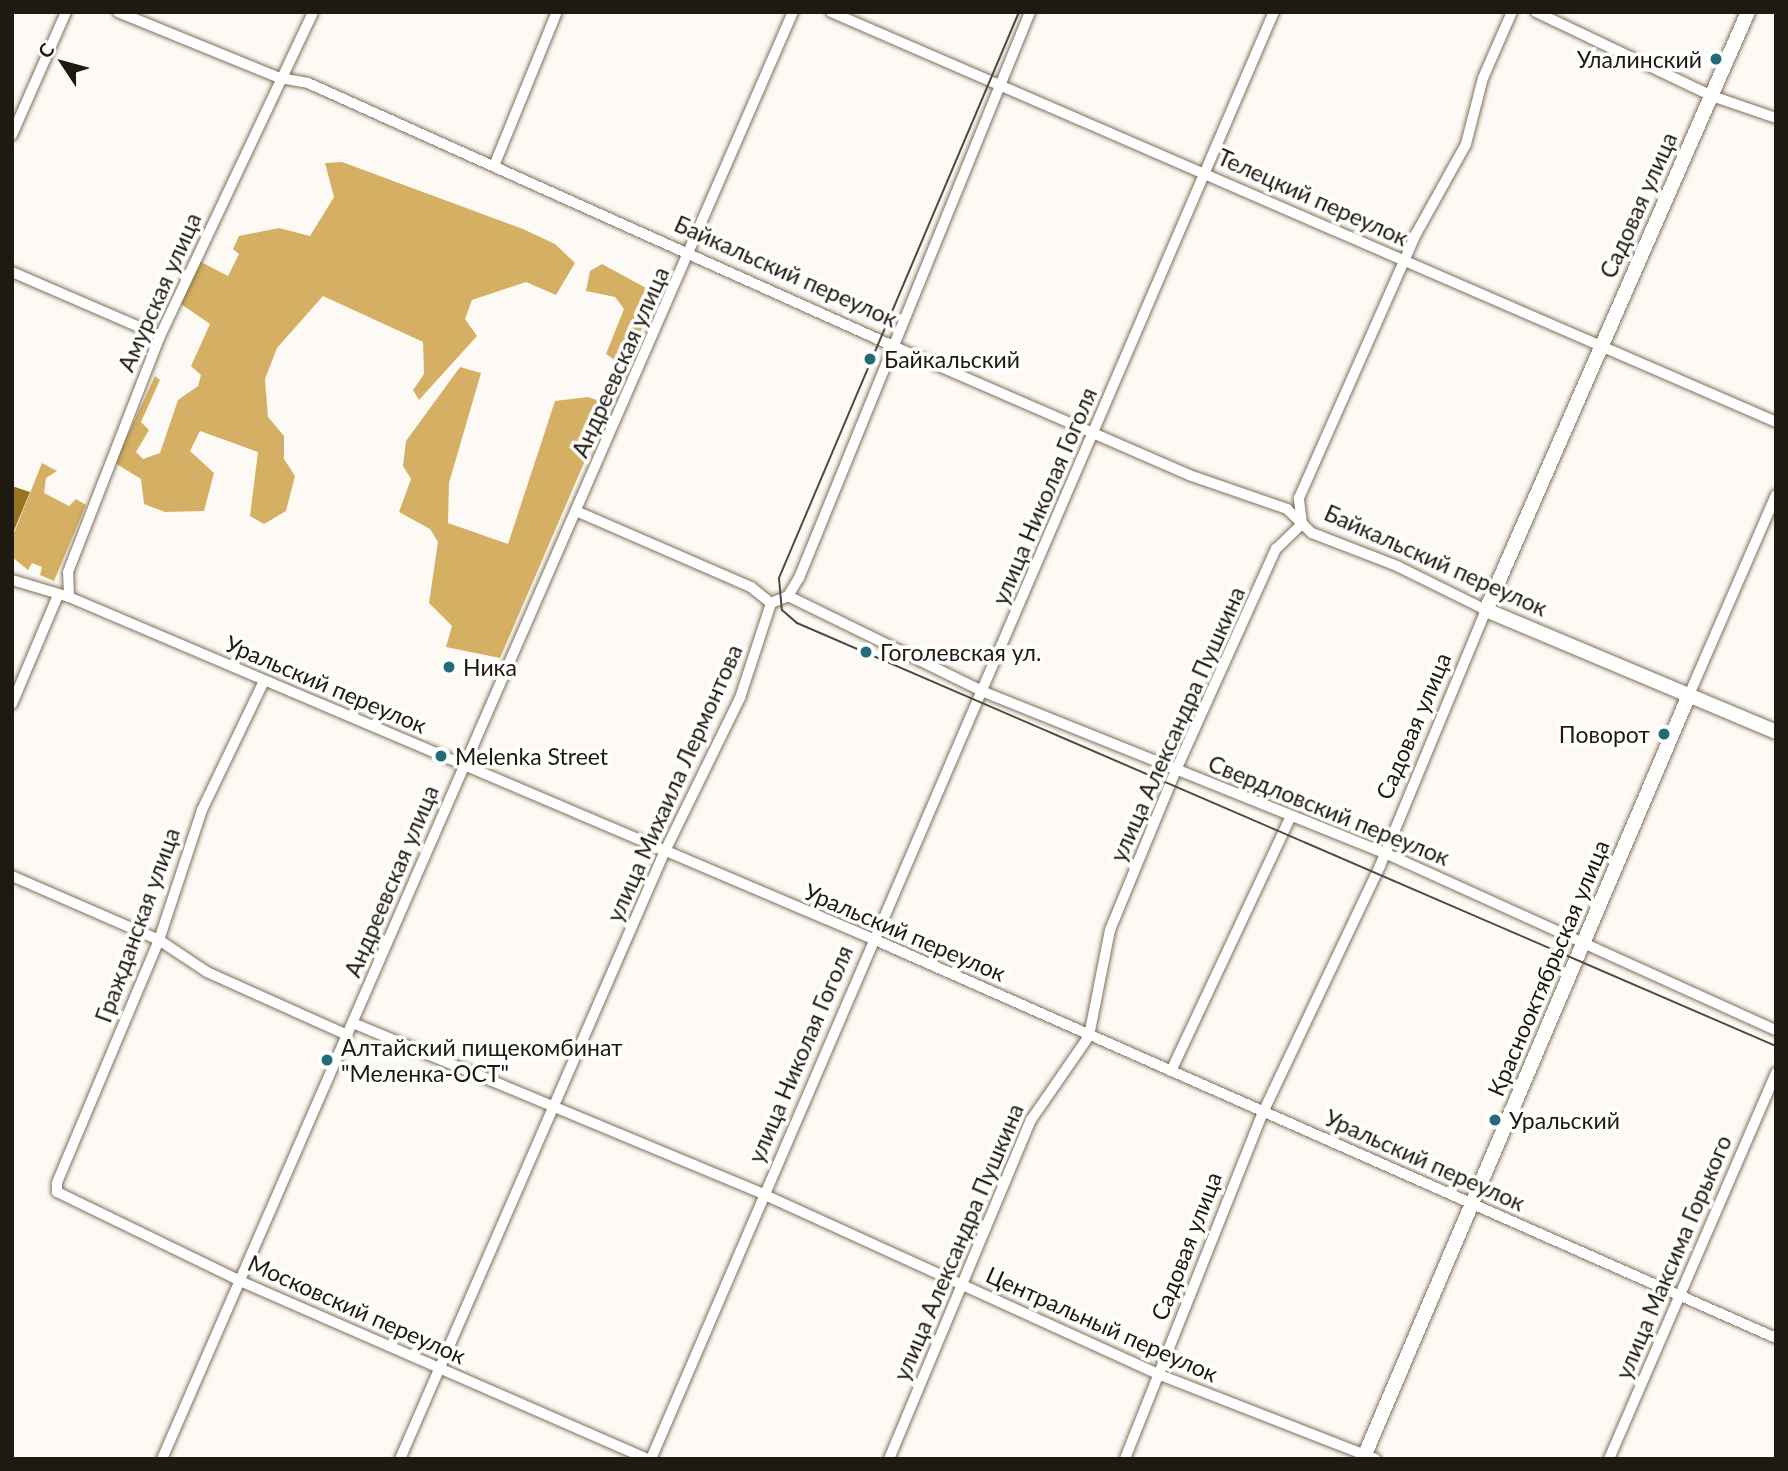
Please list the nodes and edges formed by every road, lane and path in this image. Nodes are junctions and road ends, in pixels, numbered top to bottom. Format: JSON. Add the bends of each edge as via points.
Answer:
{"nodes":[{"id":1,"x":66,"y":12,"type":"edge"},
{"id":2,"x":118,"y":12,"type":"edge"},
{"id":3,"x":313,"y":12,"type":"edge"},
{"id":4,"x":557,"y":12,"type":"edge"},
{"id":5,"x":793,"y":12,"type":"edge"},
{"id":6,"x":831,"y":12,"type":"edge"},
{"id":7,"x":1030,"y":12,"type":"edge"},
{"id":8,"x":1274,"y":12,"type":"edge"},
{"id":9,"x":1512,"y":12,"type":"edge"},
{"id":10,"x":1536,"y":12,"type":"edge"},
{"id":11,"x":1748,"y":12,"type":"edge"},
{"id":12,"x":280,"y":78,"type":"junction"},
{"id":13,"x":1000,"y":82,"type":"junction"},
{"id":14,"x":1712,"y":96,"type":"junction"},
{"id":15,"x":1776,"y":118,"type":"edge"},
{"id":16,"x":12,"y":135,"type":"edge"},
{"id":17,"x":494,"y":166,"type":"junction"},
{"id":18,"x":1206,"y":171,"type":"junction"},
{"id":19,"x":691,"y":253,"type":"junction"},
{"id":20,"x":1404,"y":261,"type":"junction"},
{"id":21,"x":12,"y":272,"type":"edge"},
{"id":22,"x":160,"y":335,"type":"junction"},
{"id":23,"x":893,"y":344,"type":"junction"},
{"id":24,"x":1602,"y":344,"type":"junction"},
{"id":25,"x":1776,"y":422,"type":"edge"},
{"id":26,"x":1093,"y":432,"type":"junction"},
{"id":27,"x":1776,"y":495,"type":"edge"},
{"id":28,"x":576,"y":511,"type":"junction"},
{"id":29,"x":1302,"y":524,"type":"junction"},
{"id":30,"x":12,"y":580,"type":"edge"},
{"id":31,"x":64,"y":596,"type":"junction"},
{"id":32,"x":788,"y":596,"type":"junction"},
{"id":33,"x":771,"y":603,"type":"junction"},
{"id":34,"x":1486,"y":610,"type":"junction"},
{"id":35,"x":264,"y":681,"type":"junction"},
{"id":36,"x":984,"y":692,"type":"junction"},
{"id":37,"x":1689,"y":695,"type":"junction"},
{"id":38,"x":12,"y":704,"type":"edge"},
{"id":39,"x":1776,"y":732,"type":"edge"},
{"id":40,"x":464,"y":766,"type":"junction"},
{"id":41,"x":1176,"y":770,"type":"junction"},
{"id":42,"x":1290,"y":816,"type":"junction"},
{"id":43,"x":664,"y":853,"type":"junction"},
{"id":44,"x":1385,"y":853,"type":"junction"},
{"id":45,"x":12,"y":876,"type":"edge"},
{"id":46,"x":873,"y":939,"type":"junction"},
{"id":47,"x":159,"y":940,"type":"junction"},
{"id":48,"x":1582,"y":944,"type":"junction"},
{"id":49,"x":353,"y":1023,"type":"junction"},
{"id":50,"x":1776,"y":1030,"type":"edge"},
{"id":51,"x":347,"y":1035,"type":"junction"},
{"id":52,"x":1089,"y":1036,"type":"junction"},
{"id":53,"x":1171,"y":1072,"type":"junction"},
{"id":54,"x":1776,"y":1073,"type":"edge"},
{"id":55,"x":554,"y":1105,"type":"junction"},
{"id":56,"x":1263,"y":1112,"type":"junction"},
{"id":57,"x":56,"y":1187,"type":"joint"},
{"id":58,"x":762,"y":1194,"type":"junction"},
{"id":59,"x":1473,"y":1204,"type":"junction"},
{"id":60,"x":240,"y":1281,"type":"junction"},
{"id":61,"x":960,"y":1285,"type":"junction"},
{"id":62,"x":1680,"y":1296,"type":"junction"},
{"id":63,"x":1776,"y":1338,"type":"edge"},
{"id":64,"x":438,"y":1368,"type":"junction"},
{"id":65,"x":1160,"y":1376,"type":"junction"},
{"id":66,"x":1368,"y":1457,"type":"edge"},
{"id":67,"x":162,"y":1459,"type":"edge"},
{"id":68,"x":400,"y":1459,"type":"edge"},
{"id":69,"x":649,"y":1459,"type":"edge"},
{"id":70,"x":889,"y":1459,"type":"edge"},
{"id":71,"x":1125,"y":1459,"type":"edge"},
{"id":72,"x":1609,"y":1459,"type":"edge"}],
"edges":[{"from":1,"to":16,"type":"street"},
{"from":2,"to":12,"type":"street","name":"Байкальский переулок"},
{"from":3,"to":12,"type":"street","name":"Амурская улица"},
{"from":4,"to":17,"type":"street"},
{"from":5,"to":19,"type":"street","name":"Андреевская улица"},
{"from":6,"to":13,"type":"street","name":"Телецкий переулок"},
{"from":7,"to":13,"type":"street"},
{"from":8,"to":18,"type":"street","name":"улица Николая Гоголя"},
{"from":9,"to":20,"type":"street","via":[[1483,78],[1466,144]]},
{"from":10,"to":14,"type":"street"},
{"from":11,"to":14,"type":"main road","name":"Садовая улица"},
{"from":12,"to":17,"type":"street","name":"Байкальский переулок","via":[[308,83]]},
{"from":12,"to":22,"type":"street","name":"Амурская улица"},
{"from":13,"to":18,"type":"street","name":"Телецкий переулок"},
{"from":13,"to":23,"type":"street"},
{"from":14,"to":15,"type":"street"},
{"from":14,"to":24,"type":"main road","name":"Садовая улица"},
{"from":17,"to":19,"type":"street","name":"Байкальский переулок"},
{"from":18,"to":20,"type":"street","name":"Телецкий переулок"},
{"from":18,"to":26,"type":"street","name":"улица Николая Гоголя"},
{"from":19,"to":23,"type":"street","name":"Байкальский переулок"},
{"from":19,"to":28,"type":"street","name":"Андреевская улица"},
{"from":20,"to":24,"type":"street","name":"Телецкий переулок"},
{"from":20,"to":29,"type":"street","via":[[1299,498]]},
{"from":21,"to":22,"type":"street"},
{"from":22,"to":31,"type":"street","name":"Амурская улица","via":[[68,572]]},
{"from":23,"to":26,"type":"street","name":"Байкальский переулок"},
{"from":23,"to":32,"type":"street"},
{"from":24,"to":25,"type":"street","name":"Телецкий переулок"},
{"from":24,"to":34,"type":"main road","name":"Садовая улица"},
{"from":26,"to":29,"type":"street","name":"Байкальский переулок","via":[[1287,509]]},
{"from":26,"to":36,"type":"street","name":"улица Николая Гоголя"},
{"from":27,"to":37,"type":"street","name":"Краснооктябрьская улица"},
{"from":28,"to":33,"type":"street","via":[[751,587]]},
{"from":28,"to":40,"type":"street","name":"Андреевская улица"},
{"from":29,"to":34,"type":"street","name":"Байкальский переулок","via":[[1312,533],[1396,566]]},
{"from":29,"to":41,"type":"street","name":"улица Александра Пушкина","via":[[1276,549]]},
{"from":30,"to":31,"type":"street","name":"Уральский переулок"},
{"from":31,"to":35,"type":"street","name":"Уральский переулок"},
{"from":31,"to":38,"type":"street","name":"Амурская улица"},
{"from":32,"to":33,"type":"street"},
{"from":32,"to":36,"type":"street","name":"Свердловский переулок"},
{"from":33,"to":43,"type":"street","name":"улица Михаила Лермонтова","via":[[740,698]]},
{"from":34,"to":37,"type":"main road","name":"Байкальский переулок"},
{"from":34,"to":44,"type":"street","name":"Садовая улица"},
{"from":35,"to":40,"type":"street","name":"Уральский переулок"},
{"from":35,"to":47,"type":"street","name":"Гражданская улица","via":[[201,810]]},
{"from":36,"to":41,"type":"street","name":"Свердловский переулок"},
{"from":36,"to":46,"type":"street","name":"улица Николая Гоголя"},
{"from":37,"to":39,"type":"main road","name":"Байкальский переулок"},
{"from":37,"to":48,"type":"main road","name":"Краснооктябрьская улица"},
{"from":40,"to":43,"type":"street","name":"Уральский переулок"},
{"from":40,"to":49,"type":"street","name":"Андреевская улица"},
{"from":41,"to":42,"type":"street","name":"Свердловский переулок"},
{"from":41,"to":52,"type":"street","name":"улица Александра Пушкина","via":[[1110,930]]},
{"from":42,"to":44,"type":"street","name":"Свердловский переулок"},
{"from":42,"to":53,"type":"street"},
{"from":43,"to":46,"type":"street","name":"Уральский переулок"},
{"from":43,"to":55,"type":"street","name":"улица Михаила Лермонтова"},
{"from":44,"to":48,"type":"street","name":"Свердловский переулок"},
{"from":44,"to":56,"type":"street","name":"Садовая улица"},
{"from":45,"to":47,"type":"street"},
{"from":46,"to":52,"type":"street","name":"Уральский переулок"},
{"from":46,"to":58,"type":"street","name":"улица Николая Гоголя"},
{"from":47,"to":51,"type":"street","via":[[207,972]]},
{"from":47,"to":57,"type":"street","name":"Гражданская улица"},
{"from":48,"to":50,"type":"street","name":"Свердловский переулок"},
{"from":48,"to":59,"type":"main road","name":"Краснооктябрьская улица"},
{"from":49,"to":51,"type":"street","name":"Андреевская улица"},
{"from":49,"to":55,"type":"street","name":"Центральный переулок"},
{"from":51,"to":60,"type":"street","name":"Андреевская улица"},
{"from":52,"to":53,"type":"street","name":"Уральский переулок"},
{"from":52,"to":61,"type":"street","name":"улица Александра Пушкина","via":[[1038,1105]]},
{"from":53,"to":56,"type":"street","name":"Уральский переулок"},
{"from":54,"to":62,"type":"street","name":"улица Максима Горького"},
{"from":55,"to":58,"type":"street","name":"Центральный переулок"},
{"from":55,"to":64,"type":"street","name":"улица Михаила Лермонтова"},
{"from":56,"to":59,"type":"street","name":"Уральский переулок"},
{"from":56,"to":65,"type":"street","name":"Садовая улица"},
{"from":57,"to":60,"type":"street","name":"Московский переулок","via":[[63,1198]]},
{"from":58,"to":61,"type":"street","name":"Центральный переулок"},
{"from":58,"to":69,"type":"street","name":"улица Николая Гоголя"},
{"from":59,"to":62,"type":"street","name":"Уральский переулок"},
{"from":59,"to":66,"type":"main road","name":"Краснооктябрьская улица"},
{"from":60,"to":64,"type":"street","name":"Московский переулок"},
{"from":60,"to":67,"type":"street","name":"Андреевская улица"},
{"from":61,"to":65,"type":"street","name":"Центральный переулок"},
{"from":61,"to":70,"type":"street","name":"улица Александра Пушкина"},
{"from":62,"to":63,"type":"street","name":"Уральский переулок"},
{"from":62,"to":72,"type":"street","name":"улица Максима Горького"},
{"from":64,"to":68,"type":"street","name":"улица Михаила Лермонтова"},
{"from":64,"to":69,"type":"street","name":"Московский переулок"},
{"from":65,"to":66,"type":"street","name":"Центральный переулок"},
{"from":65,"to":71,"type":"street","name":"Садовая улица"}]}
